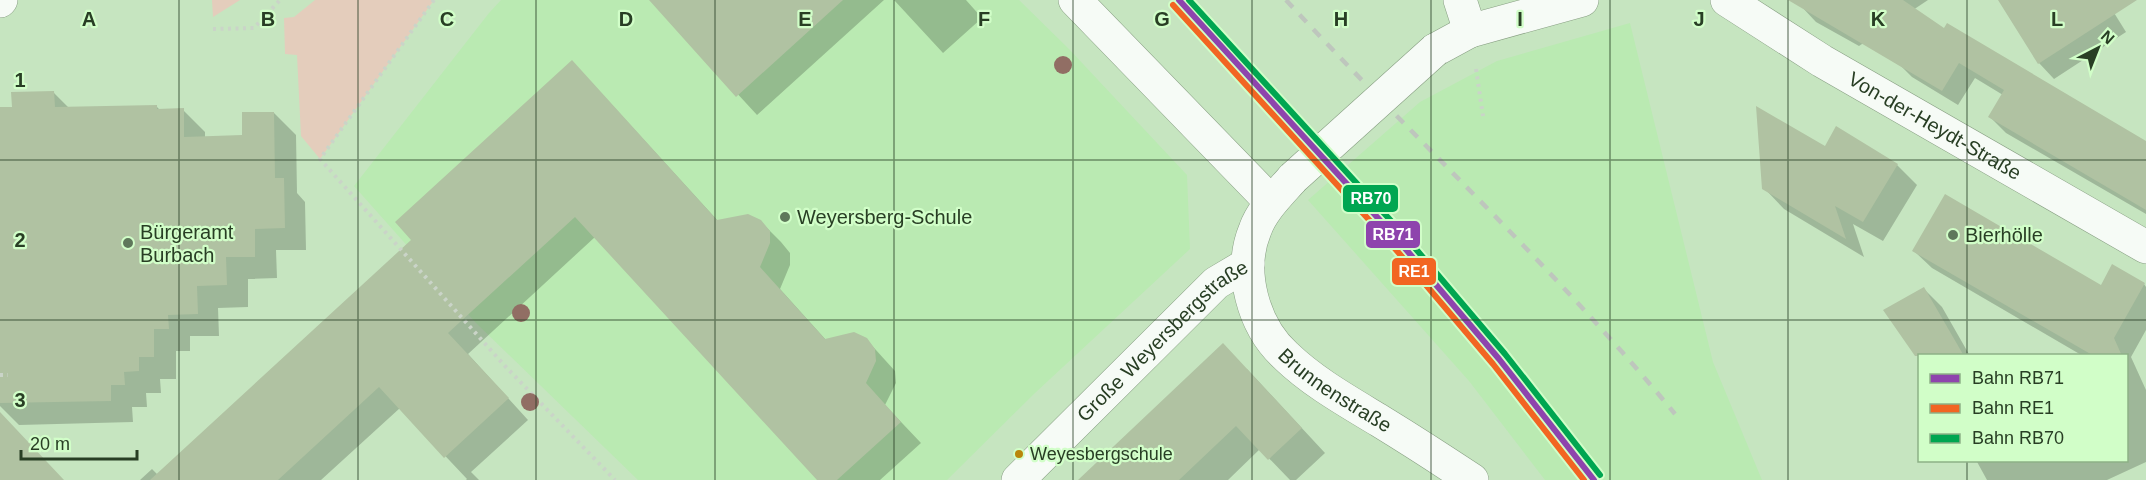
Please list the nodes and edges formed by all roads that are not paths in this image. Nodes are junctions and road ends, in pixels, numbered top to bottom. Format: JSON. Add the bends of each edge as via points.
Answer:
{"nodes":[{"id":1,"x":1075,"y":0,"type":"edge"},
{"id":2,"x":1460,"y":0,"type":"edge"},
{"id":3,"x":1727,"y":0,"type":"edge"},
{"id":4,"x":1568,"y":3,"type":"edge"},
{"id":5,"x":1470,"y":31,"type":"junction"},
{"id":6,"x":1271,"y":202,"type":"junction"},
{"id":7,"x":2146,"y":246,"type":"edge"},
{"id":8,"x":1248,"y":264,"type":"junction"},
{"id":9,"x":1018,"y":480,"type":"edge"},
{"id":10,"x":1473,"y":480,"type":"edge"}],
"edges":[{"from":1,"to":6,"type":"street"},
{"from":2,"to":5,"type":"street"},
{"from":3,"to":7,"type":"street","name":"Von-der-Heydt-Straße","via":[[1822,61]]},
{"from":4,"to":5,"type":"street","name":"Große Weyersbergstraße"},
{"from":5,"to":6,"type":"street","name":"Große Weyersbergstraße","bridge":true,"via":[[1435,50]]},
{"from":6,"to":8,"type":"street","name":"Große Weyersbergstraße","via":[[1255,229]]},
{"from":8,"to":9,"type":"street","name":"Große Weyersbergstraße","via":[[1216,283]]},
{"from":8,"to":10,"type":"street","name":"Brunnenstraße","via":[[1255,308],[1284,355],[1313,379]]}]}
